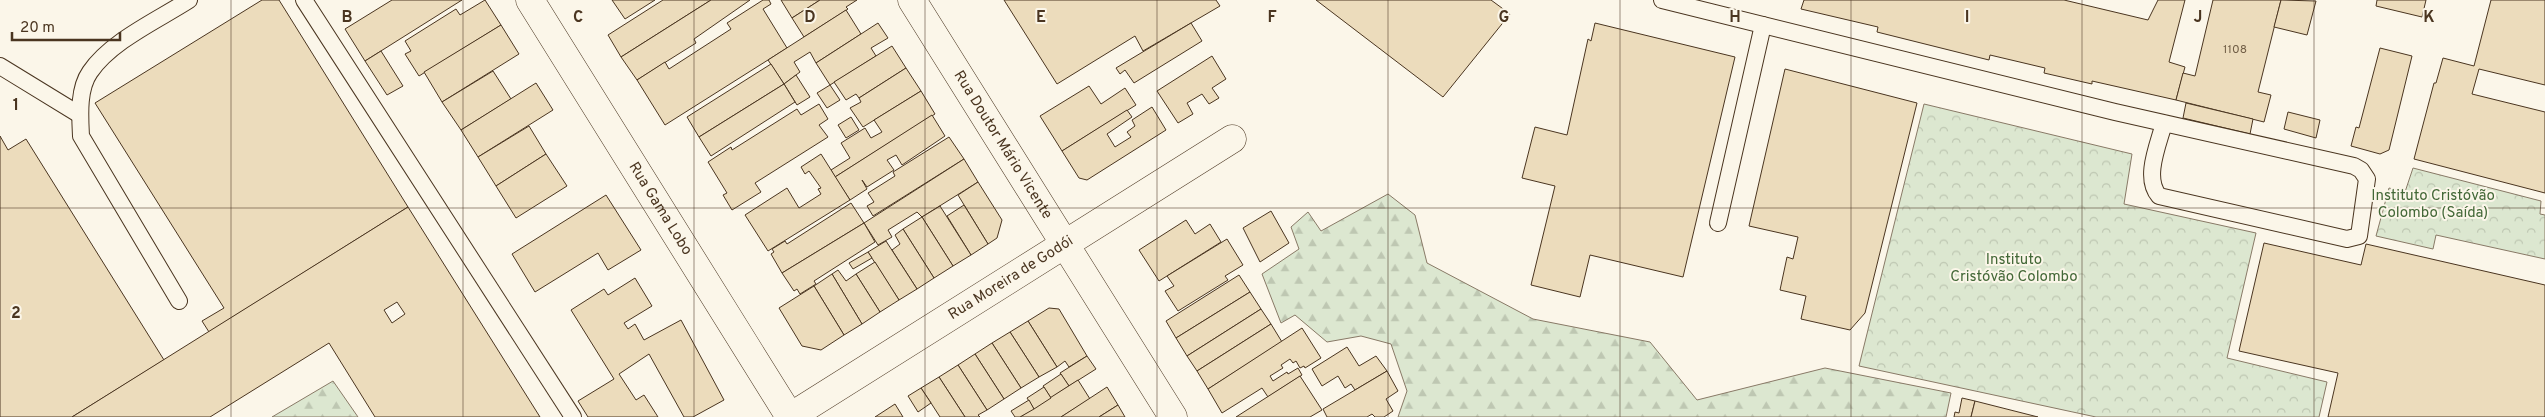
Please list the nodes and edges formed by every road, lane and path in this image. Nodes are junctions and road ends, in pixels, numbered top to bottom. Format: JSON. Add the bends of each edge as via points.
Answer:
{"nodes":[{"id":1,"x":190,"y":0,"type":"edge"},
{"id":2,"x":304,"y":0,"type":"edge"},
{"id":3,"x":530,"y":0,"type":"edge"},
{"id":4,"x":912,"y":0,"type":"edge"},
{"id":5,"x":1662,"y":0,"type":"edge"},
{"id":6,"x":1763,"y":25,"type":"junction"},
{"id":7,"x":0,"y":66,"type":"edge"},
{"id":8,"x":80,"y":115,"type":"junction"},
{"id":9,"x":2164,"y":123,"type":"junction"},
{"id":10,"x":1232,"y":139,"type":"dead end"},
{"id":11,"x":1718,"y":223,"type":"dead end"},
{"id":12,"x":1064,"y":244,"type":"junction"},
{"id":13,"x":179,"y":301,"type":"dead end"},
{"id":14,"x":573,"y":417,"type":"edge"},
{"id":15,"x":790,"y":417,"type":"edge"},
{"id":16,"x":1173,"y":417,"type":"edge"}],
"edges":[{"from":1,"to":8,"type":"lane","via":[[111,49],[89,73],[82,93]]},
{"from":2,"to":14,"type":"lane"},
{"from":3,"to":15,"type":"street","name":"Rua Gama Lobo"},
{"from":4,"to":12,"type":"street","name":"Rua Doutor Mário Vicente"},
{"from":5,"to":6,"type":"lane"},
{"from":6,"to":9,"type":"lane"},
{"from":6,"to":11,"type":"lane"},
{"from":7,"to":8,"type":"lane"},
{"from":8,"to":13,"type":"lane","via":[[81,136]]},
{"from":9,"to":9,"type":"lane","via":[[2361,170],[2367,179],[2359,236],[2347,239],[2159,196],[2152,176]]},
{"from":10,"to":12,"type":"street","name":"Rua Moreira de Godói"},
{"from":12,"to":15,"type":"street","name":"Rua Moreira de Godói"},
{"from":12,"to":16,"type":"street","name":"Rua Doutor Mário Vicente"}]}
